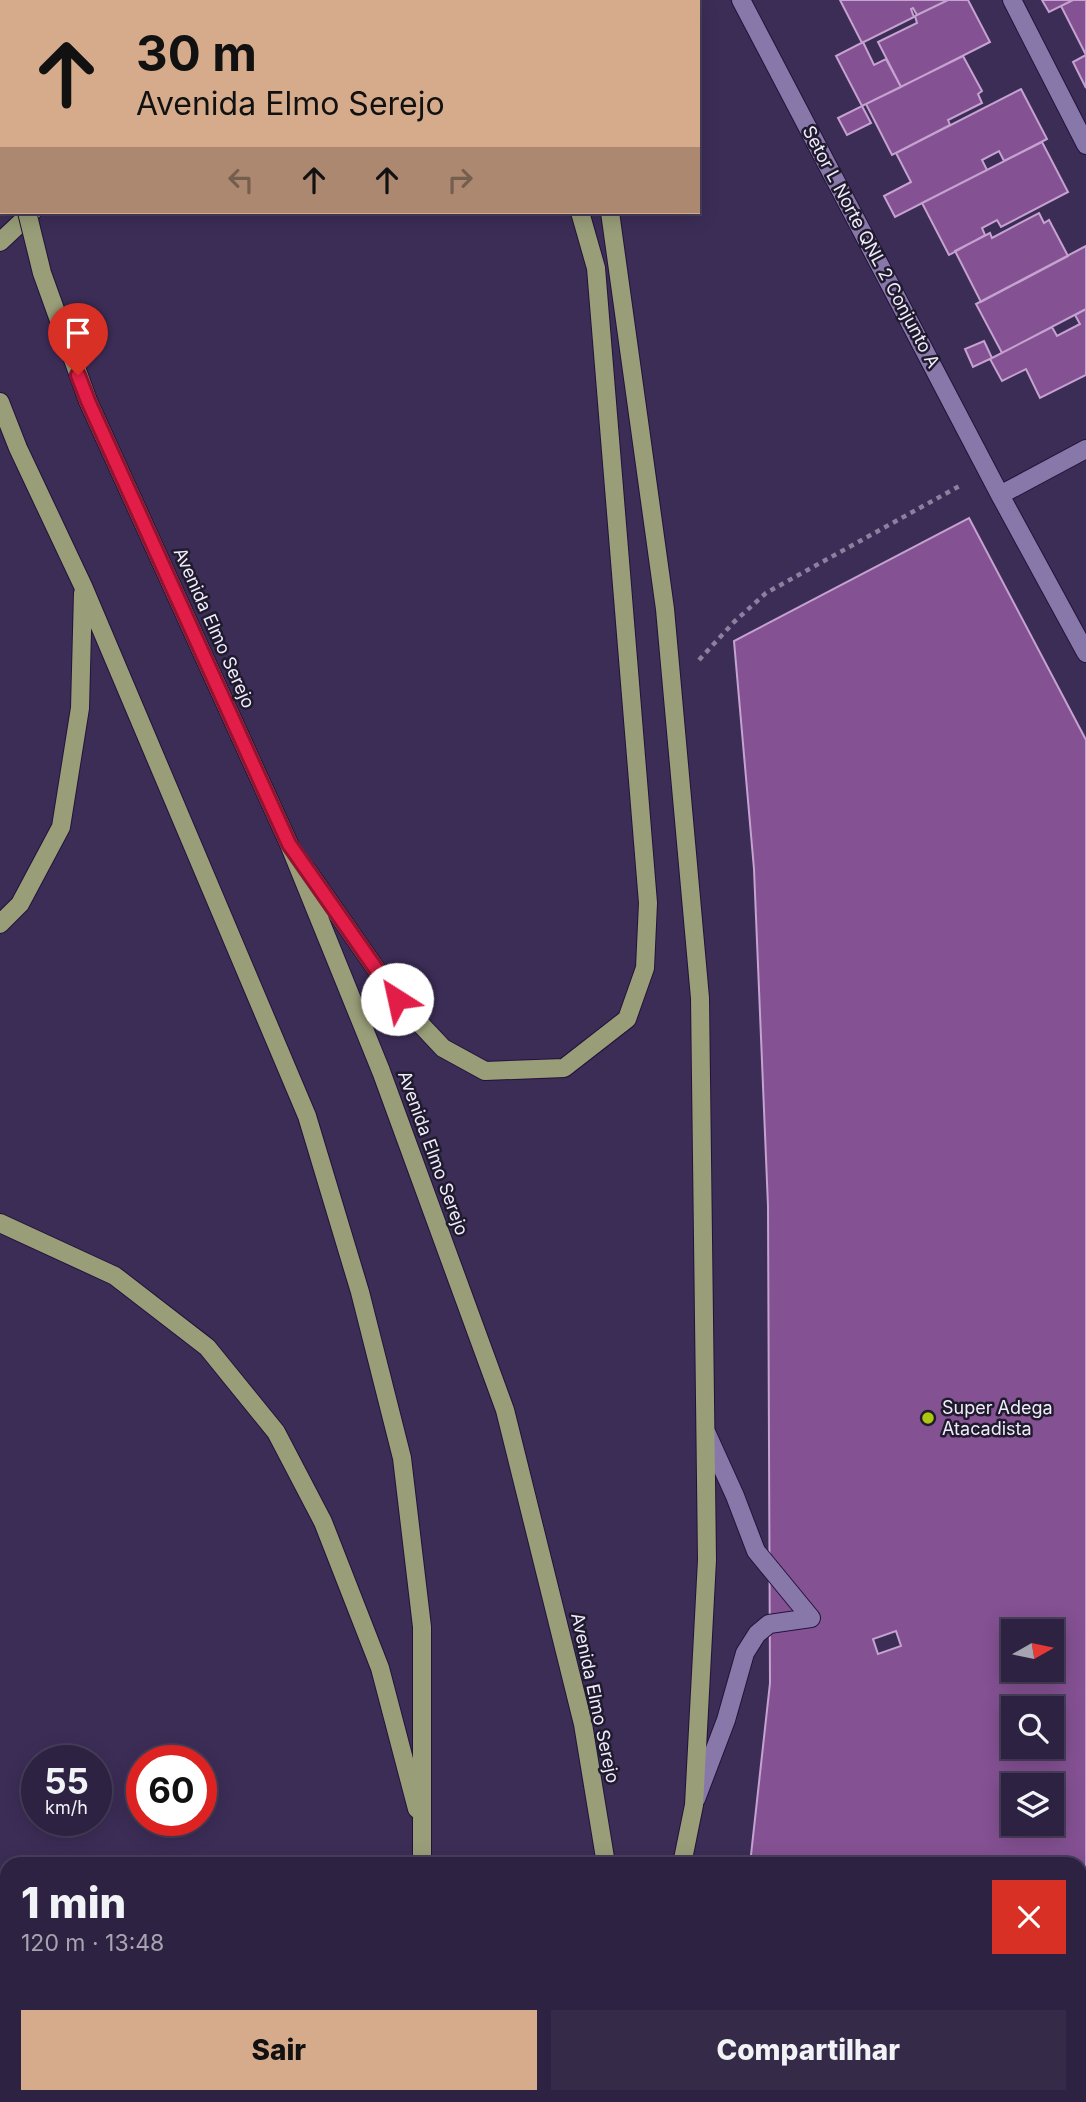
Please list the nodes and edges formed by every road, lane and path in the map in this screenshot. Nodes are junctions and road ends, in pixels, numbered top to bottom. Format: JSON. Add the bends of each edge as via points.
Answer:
{"nodes":[{"id":1,"x":741,"y":0,"type":"edge"},
{"id":2,"x":1012,"y":0,"type":"edge"},
{"id":3,"x":1086,"y":145,"type":"edge"},
{"id":4,"x":27,"y":214,"type":"edge"},
{"id":5,"x":30,"y":214,"type":"edge"},
{"id":6,"x":581,"y":214,"type":"edge"},
{"id":7,"x":610,"y":214,"type":"edge"},
{"id":8,"x":0,"y":242,"type":"edge"},
{"id":9,"x":0,"y":402,"type":"edge"},
{"id":10,"x":1086,"y":449,"type":"edge"},
{"id":11,"x":987,"y":471,"type":"junction"},
{"id":12,"x":1000,"y":495,"type":"junction"},
{"id":13,"x":83,"y":586,"type":"junction"},
{"id":14,"x":1086,"y":653,"type":"edge"},
{"id":15,"x":673,"y":689,"type":"junction"},
{"id":16,"x":289,"y":844,"type":"junction"},
{"id":17,"x":0,"y":924,"type":"edge"},
{"id":18,"x":0,"y":1223,"type":"edge"},
{"id":19,"x":707,"y":1434,"type":"junction"},
{"id":20,"x":694,"y":1805,"type":"junction"},
{"id":21,"x":423,"y":1834,"type":"junction"},
{"id":22,"x":422,"y":1857,"type":"edge"},
{"id":23,"x":605,"y":1857,"type":"edge"},
{"id":24,"x":683,"y":1857,"type":"edge"}],
"edges":[{"from":1,"to":11,"type":"street","name":"Setor L Norte QNL 2 Conjunto A"},
{"from":2,"to":3,"type":"street"},
{"from":4,"to":16,"type":"main road","name":"Avenida Elmo Serejo","bridge":true,"via":[[42,273],[88,401]]},
{"from":5,"to":8,"type":"main road"},
{"from":6,"to":16,"type":"main road","via":[[596,268],[648,903],[645,968],[627,1019],[564,1068],[485,1071],[443,1048],[397,999]]},
{"from":7,"to":15,"type":"main road"},
{"from":9,"to":13,"type":"main road"},
{"from":10,"to":12,"type":"street"},
{"from":11,"to":12,"type":"street","name":"Setor L Norte QNL 2 Conjunto A"},
{"from":11,"to":15,"type":"path","via":[[766,593]]},
{"from":12,"to":14,"type":"street","name":"Setor L Norte QNL 2 Conjunto A"},
{"from":13,"to":17,"type":"main road","via":[[80,708],[61,827],[20,904]]},
{"from":13,"to":21,"type":"main road","via":[[307,1116],[360,1292],[402,1458],[420,1614]]},
{"from":15,"to":19,"type":"main road","via":[[701,998]]},
{"from":16,"to":23,"type":"main road","name":"Avenida Elmo Serejo","via":[[381,1071],[505,1410],[583,1724]]},
{"from":18,"to":21,"type":"main road","via":[[115,1276],[207,1347],[276,1433],[323,1522],[380,1668]]},
{"from":19,"to":20,"type":"main road","via":[[707,1560]]},
{"from":19,"to":20,"type":"street","via":[[756,1550],[811,1618],[769,1624],[745,1653]]},
{"from":20,"to":24,"type":"main road"},
{"from":21,"to":22,"type":"main road"}]}
